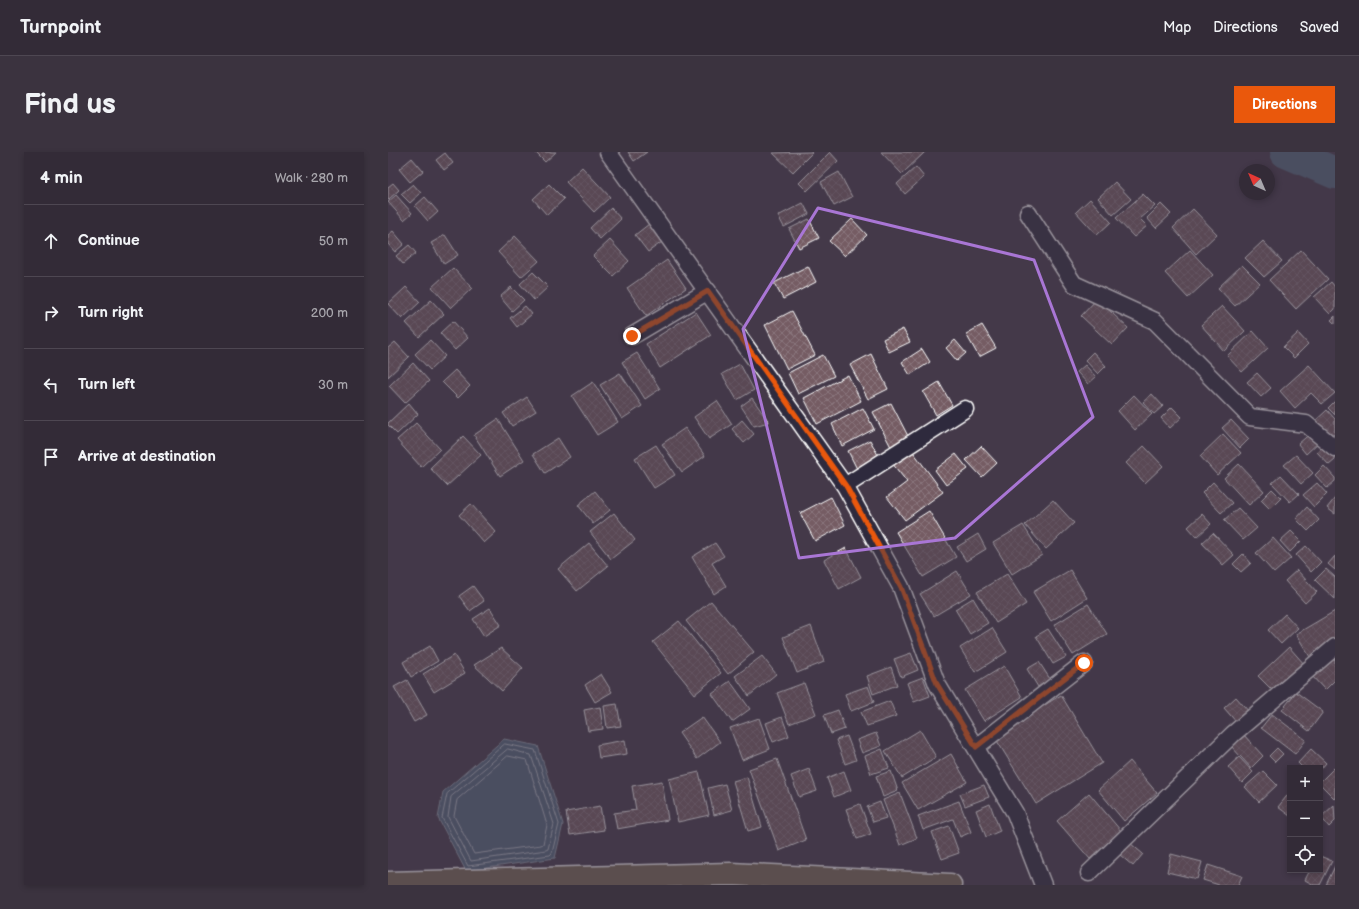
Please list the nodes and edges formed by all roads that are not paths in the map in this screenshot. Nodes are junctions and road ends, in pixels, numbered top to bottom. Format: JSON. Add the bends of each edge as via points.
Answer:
{"nodes":[{"id":1,"x":608,"y":152,"type":"edge"},
{"id":2,"x":1028,"y":213,"type":"dead end"},
{"id":3,"x":708,"y":291,"type":"junction"},
{"id":4,"x":632,"y":336,"type":"dead end"},
{"id":5,"x":965,"y":408,"type":"dead end"},
{"id":6,"x":1335,"y":448,"type":"edge"},
{"id":7,"x":846,"y":486,"type":"junction"},
{"id":8,"x":1335,"y":647,"type":"edge"},
{"id":9,"x":1084,"y":663,"type":"dead end"},
{"id":10,"x":976,"y":747,"type":"junction"},
{"id":11,"x":1089,"y":873,"type":"dead end"},
{"id":12,"x":388,"y":883,"type":"edge"},
{"id":13,"x":950,"y":885,"type":"edge"},
{"id":14,"x":1043,"y":885,"type":"edge"}],
"edges":[{"from":1,"to":3,"type":"street"},
{"from":2,"to":6,"type":"street","via":[[1074,284],[1155,321],[1250,417],[1306,424]]},
{"from":3,"to":4,"type":"street"},
{"from":3,"to":7,"type":"street"},
{"from":5,"to":7,"type":"street"},
{"from":7,"to":10,"type":"street","via":[[901,587],[937,684]]},
{"from":8,"to":11,"type":"street","via":[[1233,734]]},
{"from":9,"to":10,"type":"street"},
{"from":10,"to":14,"type":"street","via":[[1015,813]]},
{"from":12,"to":13,"type":"highway","via":[[731,874]]}]}
